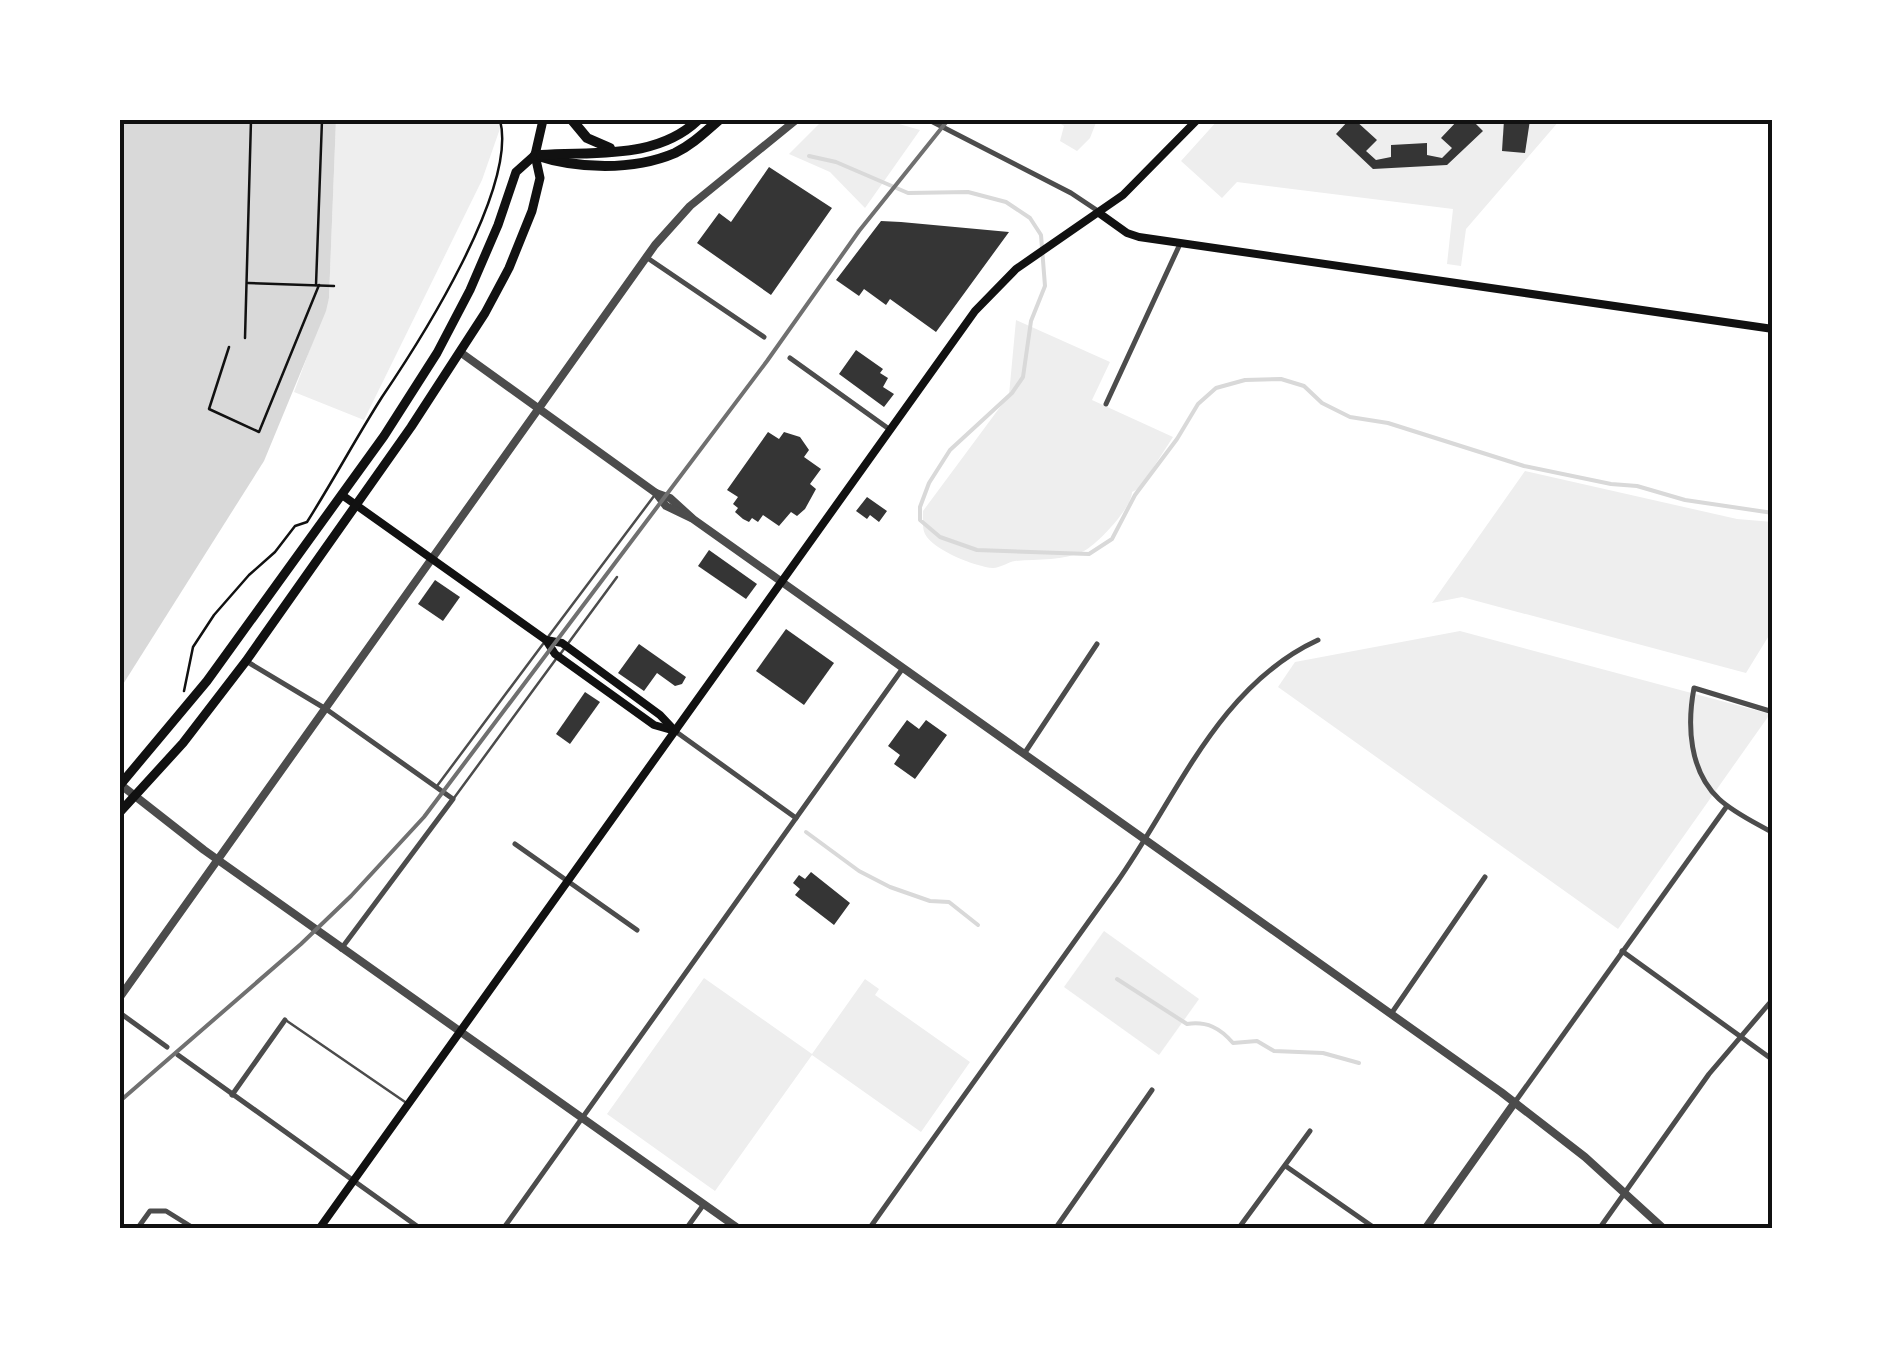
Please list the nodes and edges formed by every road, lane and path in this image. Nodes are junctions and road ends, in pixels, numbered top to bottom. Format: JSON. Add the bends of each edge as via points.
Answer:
{"nodes":[{"id":1,"x":251,"y":120,"type":"edge"},
{"id":2,"x":322,"y":120,"type":"edge"},
{"id":3,"x":500,"y":120,"type":"edge"},
{"id":4,"x":543,"y":120,"type":"edge"},
{"id":5,"x":572,"y":120,"type":"edge"},
{"id":6,"x":698,"y":120,"type":"edge"},
{"id":7,"x":719,"y":120,"type":"edge"},
{"id":8,"x":796,"y":120,"type":"edge"},
{"id":9,"x":930,"y":120,"type":"edge"},
{"id":10,"x":1197,"y":120,"type":"edge"},
{"id":11,"x":621,"y":150,"type":"junction"},
{"id":12,"x":535,"y":155,"type":"junction"},
{"id":13,"x":1100,"y":212,"type":"junction"},
{"id":14,"x":1180,"y":243,"type":"junction"},
{"id":15,"x":646,"y":257,"type":"junction"},
{"id":16,"x":246,"y":282,"type":"junction"},
{"id":17,"x":317,"y":285,"type":"junction"},
{"id":18,"x":334,"y":286,"type":"dead end"},
{"id":19,"x":1773,"y":329,"type":"edge"},
{"id":20,"x":764,"y":336,"type":"dead end"},
{"id":21,"x":244,"y":338,"type":"dead end"},
{"id":22,"x":229,"y":346,"type":"dead end"},
{"id":23,"x":460,"y":352,"type":"junction"},
{"id":24,"x":790,"y":358,"type":"dead end"},
{"id":25,"x":1106,"y":404,"type":"dead end"},
{"id":26,"x":538,"y":409,"type":"junction"},
{"id":27,"x":889,"y":429,"type":"junction"},
{"id":28,"x":656,"y":493,"type":"junction"},
{"id":29,"x":342,"y":494,"type":"junction"},
{"id":30,"x":356,"y":505,"type":"junction"},
{"id":31,"x":430,"y":558,"type":"junction"},
{"id":32,"x":616,"y":577,"type":"dead end"},
{"id":33,"x":781,"y":581,"type":"junction"},
{"id":34,"x":546,"y":640,"type":"junction"},
{"id":35,"x":1318,"y":640,"type":"dead end"},
{"id":36,"x":1098,"y":644,"type":"dead end"},
{"id":37,"x":566,"y":647,"type":"junction"},
{"id":38,"x":558,"y":656,"type":"junction"},
{"id":39,"x":246,"y":661,"type":"junction"},
{"id":40,"x":903,"y":668,"type":"junction"},
{"id":41,"x":186,"y":689,"type":"dead end"},
{"id":42,"x":326,"y":709,"type":"junction"},
{"id":43,"x":1773,"y":712,"type":"edge"},
{"id":44,"x":674,"y":731,"type":"junction"},
{"id":45,"x":1024,"y":754,"type":"junction"},
{"id":46,"x":120,"y":785,"type":"edge"},
{"id":47,"x":436,"y":787,"type":"junction"},
{"id":48,"x":135,"y":798,"type":"junction"},
{"id":49,"x":453,"y":799,"type":"junction"},
{"id":50,"x":1727,"y":806,"type":"junction"},
{"id":51,"x":120,"y":812,"type":"edge"},
{"id":52,"x":796,"y":818,"type":"junction"},
{"id":53,"x":1773,"y":833,"type":"edge"},
{"id":54,"x":1146,"y":840,"type":"junction"},
{"id":55,"x":515,"y":844,"type":"dead end"},
{"id":56,"x":218,"y":860,"type":"junction"},
{"id":57,"x":1486,"y":878,"type":"dead end"},
{"id":58,"x":568,"y":881,"type":"junction"},
{"id":59,"x":637,"y":930,"type":"dead end"},
{"id":60,"x":341,"y":948,"type":"junction"},
{"id":61,"x":1622,"y":951,"type":"junction"},
{"id":62,"x":120,"y":997,"type":"edge"},
{"id":63,"x":1773,"y":1000,"type":"edge"},
{"id":64,"x":120,"y":1013,"type":"edge"},
{"id":65,"x":1391,"y":1014,"type":"junction"},
{"id":66,"x":286,"y":1020,"type":"joint"},
{"id":67,"x":460,"y":1032,"type":"junction"},
{"id":68,"x":1742,"y":1038,"type":"junction"},
{"id":69,"x":167,"y":1047,"type":"dead end"},
{"id":70,"x":178,"y":1055,"type":"dead end"},
{"id":71,"x":1773,"y":1060,"type":"edge"},
{"id":72,"x":1152,"y":1090,"type":"dead end"},
{"id":73,"x":232,"y":1095,"type":"junction"},
{"id":74,"x":1515,"y":1102,"type":"junction"},
{"id":75,"x":409,"y":1105,"type":"junction"},
{"id":76,"x":582,"y":1118,"type":"junction"},
{"id":77,"x":1310,"y":1131,"type":"dead end"},
{"id":78,"x":1286,"y":1167,"type":"junction"},
{"id":79,"x":353,"y":1180,"type":"junction"},
{"id":80,"x":1624,"y":1194,"type":"junction"},
{"id":81,"x":704,"y":1204,"type":"junction"},
{"id":82,"x":137,"y":1229,"type":"edge"},
{"id":83,"x":195,"y":1229,"type":"edge"},
{"id":84,"x":318,"y":1229,"type":"edge"},
{"id":85,"x":421,"y":1229,"type":"edge"},
{"id":86,"x":504,"y":1229,"type":"edge"},
{"id":87,"x":686,"y":1229,"type":"edge"},
{"id":88,"x":739,"y":1229,"type":"edge"},
{"id":89,"x":869,"y":1229,"type":"edge"},
{"id":90,"x":1056,"y":1229,"type":"edge"},
{"id":91,"x":1238,"y":1229,"type":"edge"},
{"id":92,"x":1376,"y":1229,"type":"edge"},
{"id":93,"x":1425,"y":1229,"type":"edge"},
{"id":94,"x":1599,"y":1229,"type":"edge"},
{"id":95,"x":1664,"y":1229,"type":"edge"}],
"edges":[{"from":1,"to":16,"type":"path"},
{"from":2,"to":17,"type":"path"},
{"from":3,"to":41,"type":"path","via":[[484,212],[424,336],[307,522],[295,526],[249,574],[193,647]]},
{"from":4,"to":12,"type":"highway"},
{"from":5,"to":11,"type":"highway","via":[[587,138]]},
{"from":6,"to":11,"type":"highway","via":[[659,145]]},
{"from":7,"to":12,"type":"highway","via":[[687,146],[646,162],[567,165]]},
{"from":8,"to":15,"type":"street","via":[[690,206]]},
{"from":9,"to":13,"type":"street"},
{"from":10,"to":13,"type":"main road"},
{"from":11,"to":12,"type":"highway"},
{"from":12,"to":23,"type":"highway","via":[[540,178],[526,226]]},
{"from":12,"to":29,"type":"highway","via":[[516,172],[485,259],[437,353]]},
{"from":13,"to":14,"type":"main road","via":[[1133,236]]},
{"from":13,"to":27,"type":"main road","via":[[1024,262],[983,302]]},
{"from":14,"to":19,"type":"main road"},
{"from":14,"to":25,"type":"street"},
{"from":15,"to":20,"type":"street"},
{"from":15,"to":26,"type":"street"},
{"from":16,"to":17,"type":"path"},
{"from":16,"to":21,"type":"path"},
{"from":17,"to":18,"type":"path"},
{"from":17,"to":22,"type":"path","via":[[259,432],[209,409]]},
{"from":23,"to":26,"type":"street"},
{"from":23,"to":30,"type":"highway"},
{"from":24,"to":27,"type":"street"},
{"from":26,"to":28,"type":"street"},
{"from":26,"to":31,"type":"street"},
{"from":27,"to":33,"type":"main road"},
{"from":28,"to":33,"type":"street"},
{"from":28,"to":34,"type":"lane"},
{"from":29,"to":30,"type":"main road"},
{"from":29,"to":46,"type":"highway","via":[[207,681]]},
{"from":30,"to":31,"type":"main road"},
{"from":30,"to":39,"type":"highway"},
{"from":31,"to":34,"type":"main road"},
{"from":31,"to":42,"type":"street"},
{"from":32,"to":37,"type":"lane"},
{"from":33,"to":40,"type":"street"},
{"from":33,"to":44,"type":"main road"},
{"from":34,"to":37,"type":"main road"},
{"from":34,"to":38,"type":"main road"},
{"from":34,"to":47,"type":"lane"},
{"from":35,"to":54,"type":"street","via":[[1292,652],[1239,698]]},
{"from":36,"to":45,"type":"street"},
{"from":37,"to":38,"type":"lane"},
{"from":37,"to":44,"type":"main road"},
{"from":38,"to":44,"type":"main road","via":[[654,725]]},
{"from":38,"to":49,"type":"lane"},
{"from":39,"to":42,"type":"street"},
{"from":39,"to":48,"type":"highway"},
{"from":40,"to":45,"type":"street"},
{"from":40,"to":52,"type":"street"},
{"from":42,"to":47,"type":"street"},
{"from":42,"to":56,"type":"street"},
{"from":43,"to":50,"type":"street","via":[[1694,688],[1690,734],[1697,764]]},
{"from":44,"to":52,"type":"street"},
{"from":44,"to":58,"type":"main road"},
{"from":45,"to":54,"type":"street"},
{"from":46,"to":48,"type":"street"},
{"from":47,"to":49,"type":"street"},
{"from":48,"to":51,"type":"highway"},
{"from":48,"to":56,"type":"street"},
{"from":49,"to":60,"type":"street"},
{"from":50,"to":53,"type":"street"},
{"from":50,"to":61,"type":"street"},
{"from":52,"to":76,"type":"street"},
{"from":54,"to":65,"type":"street"},
{"from":54,"to":89,"type":"street"},
{"from":55,"to":58,"type":"street"},
{"from":56,"to":60,"type":"street"},
{"from":56,"to":62,"type":"street"},
{"from":57,"to":65,"type":"street"},
{"from":58,"to":59,"type":"street"},
{"from":58,"to":67,"type":"main road"},
{"from":60,"to":67,"type":"street"},
{"from":61,"to":68,"type":"street"},
{"from":61,"to":74,"type":"street"},
{"from":63,"to":68,"type":"street"},
{"from":64,"to":69,"type":"street"},
{"from":65,"to":74,"type":"street"},
{"from":66,"to":73,"type":"street"},
{"from":66,"to":75,"type":"lane"},
{"from":67,"to":75,"type":"main road"},
{"from":67,"to":76,"type":"street"},
{"from":68,"to":71,"type":"street"},
{"from":68,"to":80,"type":"street"},
{"from":70,"to":73,"type":"street"},
{"from":72,"to":90,"type":"street"},
{"from":73,"to":79,"type":"street"},
{"from":74,"to":80,"type":"street"},
{"from":74,"to":93,"type":"street"},
{"from":75,"to":79,"type":"main road"},
{"from":76,"to":81,"type":"street"},
{"from":76,"to":86,"type":"street"},
{"from":77,"to":78,"type":"street"},
{"from":78,"to":91,"type":"street"},
{"from":78,"to":92,"type":"street"},
{"from":79,"to":84,"type":"main road"},
{"from":79,"to":85,"type":"street"},
{"from":80,"to":94,"type":"street"},
{"from":80,"to":95,"type":"street"},
{"from":81,"to":87,"type":"street"},
{"from":81,"to":88,"type":"street"},
{"from":82,"to":83,"type":"street","via":[[150,1211],[166,1210]]}]}
